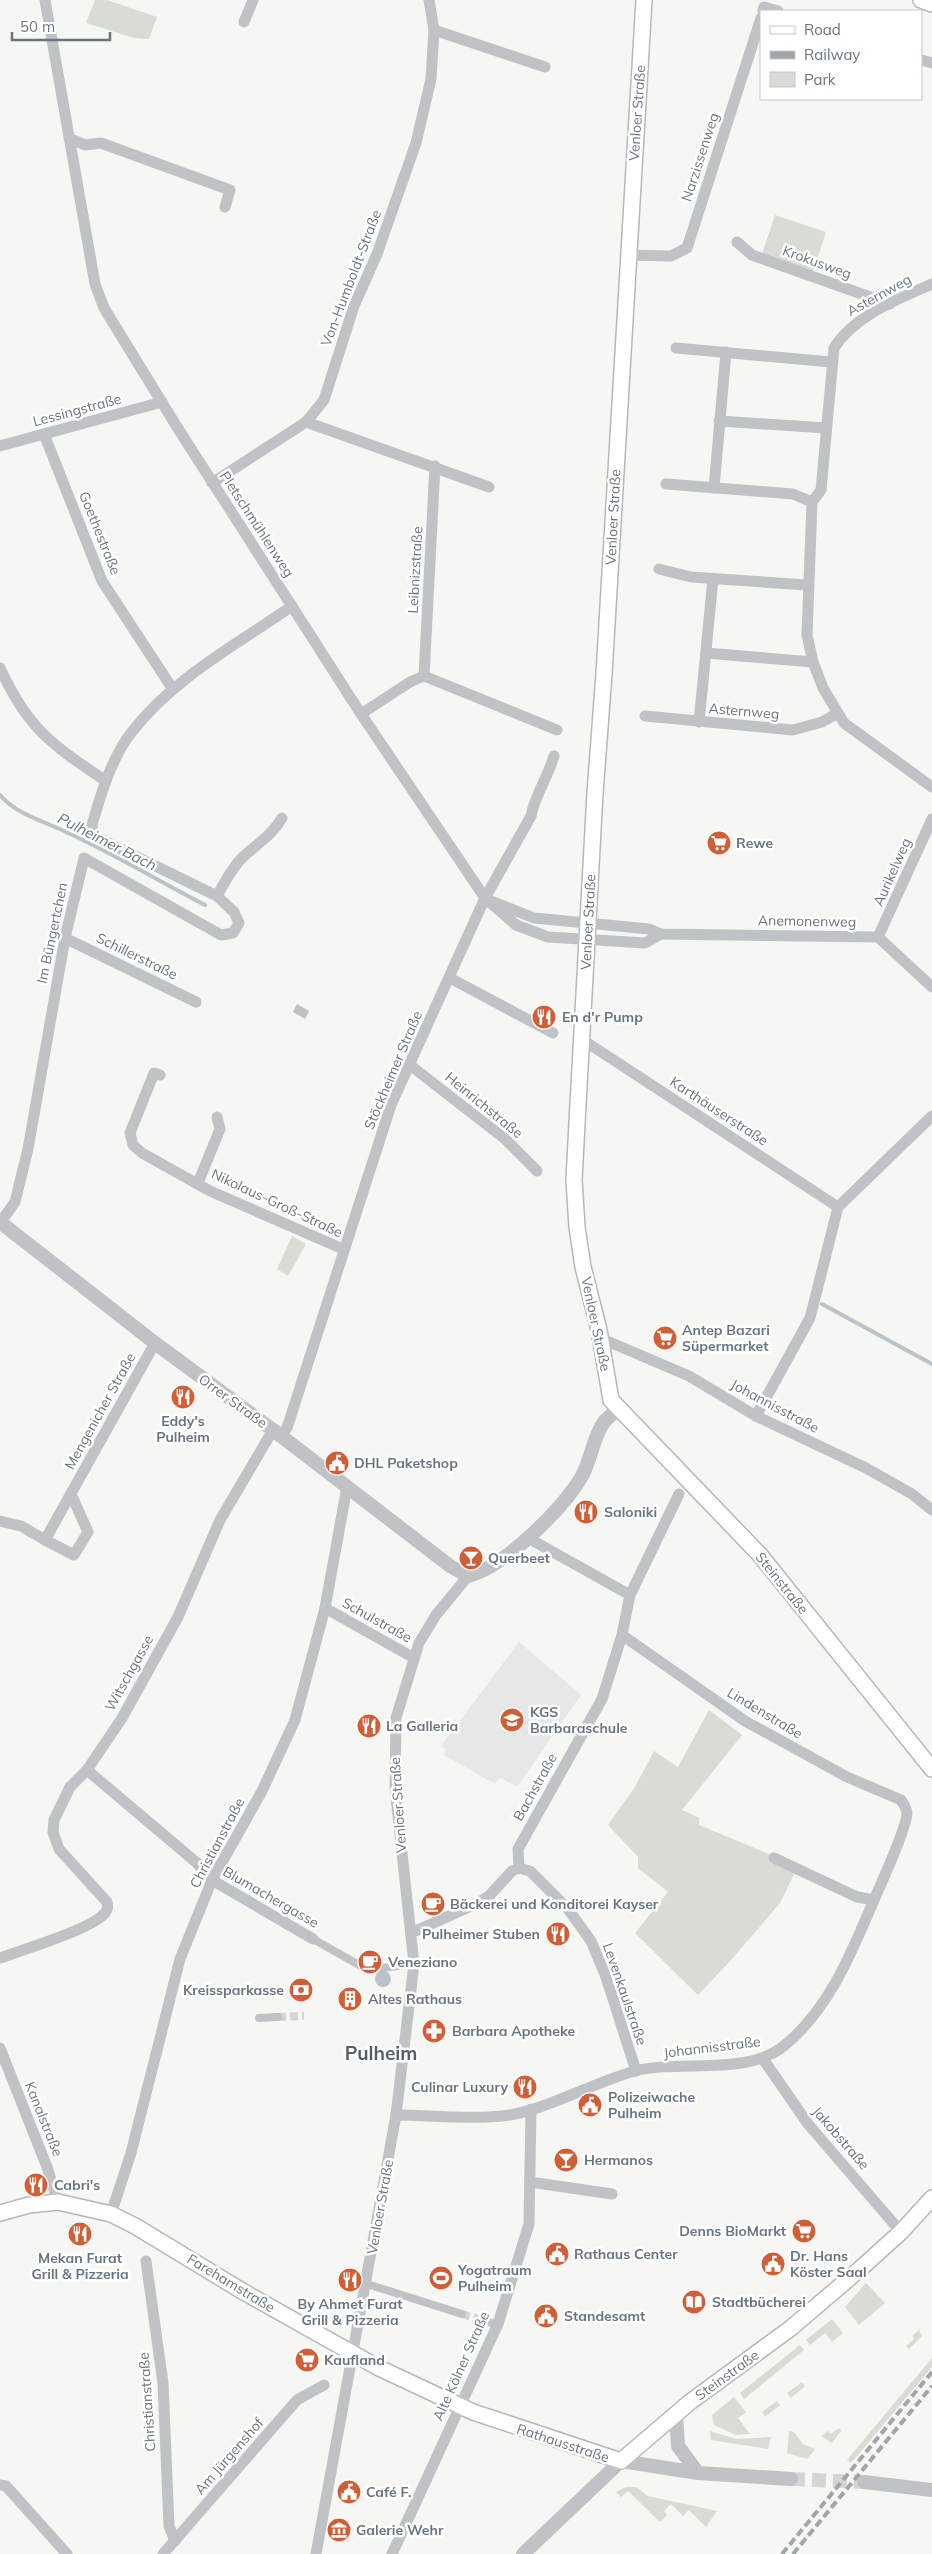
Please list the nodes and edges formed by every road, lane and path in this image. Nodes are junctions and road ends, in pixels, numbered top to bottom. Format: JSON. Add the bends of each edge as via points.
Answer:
{"nodes":[{"id":1,"x":45,"y":0,"type":"edge"},
{"id":2,"x":253,"y":0,"type":"edge"},
{"id":3,"x":429,"y":0,"type":"edge"},
{"id":4,"x":921,"y":0,"type":"edge"},
{"id":5,"x":644,"y":1,"type":"edge"},
{"id":6,"x":932,"y":4,"type":"edge"},
{"id":7,"x":763,"y":10,"type":"edge"},
{"id":8,"x":774,"y":10,"type":"edge"},
{"id":9,"x":760,"y":21,"type":"edge"},
{"id":10,"x":244,"y":22,"type":"dead end"},
{"id":11,"x":434,"y":30,"type":"junction"},
{"id":12,"x":545,"y":67,"type":"dead end"},
{"id":13,"x":69,"y":138,"type":"junction"},
{"id":14,"x":226,"y":208,"type":"dead end"},
{"id":15,"x":737,"y":242,"type":"dead end"},
{"id":16,"x":628,"y":256,"type":"junction"},
{"id":17,"x":932,"y":284,"type":"edge"},
{"id":18,"x":890,"y":304,"type":"junction"},
{"id":19,"x":676,"y":348,"type":"dead end"},
{"id":20,"x":726,"y":352,"type":"junction"},
{"id":21,"x":831,"y":362,"type":"junction"},
{"id":22,"x":162,"y":402,"type":"junction"},
{"id":23,"x":719,"y":421,"type":"junction"},
{"id":24,"x":306,"y":422,"type":"junction"},
{"id":25,"x":826,"y":428,"type":"junction"},
{"id":26,"x":44,"y":434,"type":"junction"},
{"id":27,"x":0,"y":446,"type":"edge"},
{"id":28,"x":435,"y":466,"type":"junction"},
{"id":29,"x":212,"y":483,"type":"junction"},
{"id":30,"x":666,"y":484,"type":"dead end"},
{"id":31,"x":489,"y":487,"type":"dead end"},
{"id":32,"x":714,"y":488,"type":"junction"},
{"id":33,"x":812,"y":502,"type":"junction"},
{"id":34,"x":659,"y":569,"type":"dead end"},
{"id":35,"x":713,"y":579,"type":"junction"},
{"id":36,"x":807,"y":585,"type":"junction"},
{"id":37,"x":292,"y":606,"type":"junction"},
{"id":38,"x":706,"y":653,"type":"junction"},
{"id":39,"x":813,"y":662,"type":"junction"},
{"id":40,"x":0,"y":668,"type":"edge"},
{"id":41,"x":424,"y":676,"type":"junction"},
{"id":42,"x":172,"y":688,"type":"junction"},
{"id":43,"x":838,"y":713,"type":"junction"},
{"id":44,"x":360,"y":714,"type":"junction"},
{"id":45,"x":645,"y":716,"type":"dead end"},
{"id":46,"x":699,"y":722,"type":"junction"},
{"id":47,"x":557,"y":730,"type":"dead end"},
{"id":48,"x":554,"y":756,"type":"dead end"},
{"id":49,"x":106,"y":781,"type":"junction"},
{"id":50,"x":932,"y":787,"type":"edge"},
{"id":51,"x":282,"y":818,"type":"dead end"},
{"id":52,"x":932,"y":819,"type":"edge"},
{"id":53,"x":217,"y":896,"type":"junction"},
{"id":54,"x":485,"y":898,"type":"junction"},
{"id":55,"x":587,"y":932,"type":"junction"},
{"id":56,"x":878,"y":937,"type":"junction"},
{"id":57,"x":65,"y":938,"type":"junction"},
{"id":58,"x":450,"y":978,"type":"junction"},
{"id":59,"x":932,"y":987,"type":"edge"},
{"id":60,"x":196,"y":1002,"type":"dead end"},
{"id":61,"x":553,"y":1033,"type":"dead end"},
{"id":62,"x":583,"y":1040,"type":"junction"},
{"id":63,"x":410,"y":1065,"type":"junction"},
{"id":64,"x":160,"y":1075,"type":"dead end"},
{"id":65,"x":217,"y":1116,"type":"dead end"},
{"id":66,"x":932,"y":1116,"type":"edge"},
{"id":67,"x":537,"y":1171,"type":"dead end"},
{"id":68,"x":198,"y":1183,"type":"junction"},
{"id":69,"x":838,"y":1207,"type":"junction"},
{"id":70,"x":0,"y":1222,"type":"edge"},
{"id":71,"x":343,"y":1249,"type":"junction"},
{"id":72,"x":600,"y":1338,"type":"junction"},
{"id":73,"x":155,"y":1344,"type":"junction"},
{"id":74,"x":618,"y":1409,"type":"junction"},
{"id":75,"x":756,"y":1416,"type":"junction"},
{"id":76,"x":277,"y":1433,"type":"junction"},
{"id":77,"x":348,"y":1488,"type":"junction"},
{"id":78,"x":71,"y":1494,"type":"junction"},
{"id":79,"x":679,"y":1494,"type":"dead end"},
{"id":80,"x":932,"y":1510,"type":"edge"},
{"id":81,"x":0,"y":1521,"type":"edge"},
{"id":82,"x":528,"y":1538,"type":"junction"},
{"id":83,"x":45,"y":1540,"type":"junction"},
{"id":84,"x":468,"y":1576,"type":"junction"},
{"id":85,"x":630,"y":1595,"type":"junction"},
{"id":86,"x":325,"y":1608,"type":"junction"},
{"id":87,"x":622,"y":1635,"type":"junction"},
{"id":88,"x":414,"y":1658,"type":"junction"},
{"id":89,"x":932,"y":1769,"type":"edge"},
{"id":90,"x":87,"y":1770,"type":"junction"},
{"id":91,"x":901,"y":1800,"type":"joint"},
{"id":92,"x":774,"y":1858,"type":"dead end"},
{"id":93,"x":519,"y":1868,"type":"junction"},
{"id":94,"x":212,"y":1880,"type":"junction"},
{"id":95,"x":874,"y":1900,"type":"junction"},
{"id":96,"x":411,"y":1933,"type":"junction"},
{"id":97,"x":313,"y":1939,"type":"joint"},
{"id":98,"x":0,"y":1958,"type":"edge"},
{"id":99,"x":414,"y":1964,"type":"junction"},
{"id":100,"x":278,"y":2017,"type":"tunnel mouth"},
{"id":101,"x":258,"y":2018,"type":"dead end"},
{"id":102,"x":0,"y":2048,"type":"edge"},
{"id":103,"x":763,"y":2059,"type":"junction"},
{"id":104,"x":636,"y":2071,"type":"junction"},
{"id":105,"x":531,"y":2109,"type":"junction"},
{"id":106,"x":396,"y":2115,"type":"junction"},
{"id":107,"x":530,"y":2182,"type":"junction"},
{"id":108,"x":612,"y":2194,"type":"dead end"},
{"id":109,"x":932,"y":2198,"type":"edge"},
{"id":110,"x":58,"y":2202,"type":"junction"},
{"id":111,"x":0,"y":2213,"type":"edge"},
{"id":112,"x":111,"y":2214,"type":"junction"},
{"id":113,"x":902,"y":2232,"type":"junction"},
{"id":114,"x":146,"y":2261,"type":"dead end"},
{"id":115,"x":367,"y":2284,"type":"junction"},
{"id":116,"x":462,"y":2314,"type":"tunnel mouth"},
{"id":117,"x":482,"y":2320,"type":"tunnel mouth"},
{"id":118,"x":498,"y":2325,"type":"junction"},
{"id":119,"x":351,"y":2352,"type":"junction"},
{"id":120,"x":324,"y":2385,"type":"dead end"},
{"id":121,"x":460,"y":2407,"type":"junction"},
{"id":122,"x":676,"y":2414,"type":"junction"},
{"id":123,"x":621,"y":2461,"type":"junction"},
{"id":124,"x":698,"y":2473,"type":"junction"},
{"id":125,"x":791,"y":2479,"type":"tunnel mouth"},
{"id":126,"x":864,"y":2482,"type":"tunnel mouth"},
{"id":127,"x":0,"y":2485,"type":"edge"},
{"id":128,"x":932,"y":2490,"type":"edge"},
{"id":129,"x":175,"y":2540,"type":"junction"},
{"id":130,"x":67,"y":2554,"type":"edge"},
{"id":131,"x":163,"y":2554,"type":"edge"},
{"id":132,"x":316,"y":2554,"type":"edge"},
{"id":133,"x":392,"y":2554,"type":"edge"},
{"id":134,"x":523,"y":2554,"type":"edge"}],
"edges":[{"from":1,"to":13,"type":"street","name":"Pletschmühlenweg"},
{"from":2,"to":10,"type":"street"},
{"from":3,"to":11,"type":"street","name":"Von-Humboldt-Straße"},
{"from":4,"to":6,"type":"main road"},
{"from":5,"to":16,"type":"main road","name":"Venloer Straße"},
{"from":7,"to":8,"type":"street","via":[[764,7]]},
{"from":9,"to":16,"type":"street","name":"Narzissenweg","via":[[687,248],[671,256]]},
{"from":11,"to":12,"type":"street"},
{"from":11,"to":24,"type":"street","name":"Von-Humboldt-Straße","via":[[431,79],[416,143],[377,254],[354,306],[324,400]]},
{"from":13,"to":14,"type":"street","via":[[85,145],[101,143],[230,190]]},
{"from":13,"to":22,"type":"street","name":"Pletschmühlenweg","via":[[95,284],[104,308]]},
{"from":15,"to":18,"type":"street","name":"Krokusweg","via":[[752,255]]},
{"from":16,"to":55,"type":"main road","name":"Venloer Straße"},
{"from":17,"to":18,"type":"street","name":"Asternweg"},
{"from":18,"to":21,"type":"street","name":"Asternweg","via":[[842,334]]},
{"from":19,"to":20,"type":"street"},
{"from":20,"to":21,"type":"street"},
{"from":20,"to":23,"type":"street"},
{"from":21,"to":25,"type":"street","name":"Asternweg"},
{"from":22,"to":26,"type":"street","name":"Lessingstraße"},
{"from":22,"to":29,"type":"street","name":"Pletschmühlenweg"},
{"from":23,"to":25,"type":"street"},
{"from":23,"to":32,"type":"street"},
{"from":24,"to":28,"type":"street"},
{"from":24,"to":29,"type":"street","name":"Von-Humboldt-Straße"},
{"from":25,"to":33,"type":"street","name":"Asternweg","via":[[821,490]]},
{"from":26,"to":27,"type":"street","name":"Lessingstraße"},
{"from":26,"to":42,"type":"street","name":"Goethestraße","via":[[102,582]]},
{"from":28,"to":31,"type":"street"},
{"from":28,"to":41,"type":"street","name":"Leibnizstraße"},
{"from":29,"to":37,"type":"street","name":"Pletschmühlenweg"},
{"from":30,"to":32,"type":"street"},
{"from":32,"to":33,"type":"street","via":[[793,494]]},
{"from":33,"to":36,"type":"street","name":"Asternweg"},
{"from":34,"to":35,"type":"street"},
{"from":35,"to":36,"type":"street"},
{"from":35,"to":38,"type":"street"},
{"from":36,"to":39,"type":"street","name":"Asternweg","via":[[807,635]]},
{"from":37,"to":42,"type":"street","name":"Im Büngertchen"},
{"from":37,"to":44,"type":"street","name":"Pletschmühlenweg"},
{"from":38,"to":39,"type":"street"},
{"from":38,"to":46,"type":"street"},
{"from":39,"to":43,"type":"street","name":"Asternweg"},
{"from":40,"to":49,"type":"street","via":[[32,724],[57,748]]},
{"from":41,"to":44,"type":"street"},
{"from":41,"to":47,"type":"street"},
{"from":42,"to":49,"type":"street","name":"Im Büngertchen","via":[[130,735]]},
{"from":43,"to":46,"type":"street","name":"Asternweg","via":[[822,722],[793,730]]},
{"from":43,"to":50,"type":"street","name":"Asternweg","via":[[844,723]]},
{"from":44,"to":54,"type":"street","name":"Pletschmühlenweg"},
{"from":45,"to":46,"type":"street","name":"Asternweg"},
{"from":48,"to":54,"type":"street","name":"Stöckheimer Straße","via":[[533,803],[531,816]]},
{"from":49,"to":53,"type":"street","name":"Im Büngertchen","via":[[92,825],[98,838]]},
{"from":51,"to":53,"type":"street","via":[[275,831],[230,872]]},
{"from":52,"to":56,"type":"street","name":"Aurikelweg"},
{"from":53,"to":57,"type":"street","name":"Im Büngertchen","via":[[234,912],[239,923],[233,933],[221,935],[84,858]]},
{"from":54,"to":55,"type":"street","via":[[534,918]]},
{"from":54,"to":55,"type":"street","name":"Pletschmühlenweg","via":[[526,930],[554,938]]},
{"from":54,"to":58,"type":"street","name":"Stöckheimer Straße"},
{"from":55,"to":56,"type":"street","name":"Anemonenweg","via":[[648,929],[661,934]]},
{"from":55,"to":62,"type":"main road","name":"Venloer Straße"},
{"from":56,"to":59,"type":"street"},
{"from":57,"to":60,"type":"street","name":"Schillerstraße"},
{"from":57,"to":70,"type":"street","name":"Im Büngertchen","via":[[16,1202]]},
{"from":58,"to":61,"type":"street"},
{"from":58,"to":63,"type":"street","name":"Stöckheimer Straße"},
{"from":62,"to":69,"type":"street","name":"Karthäuserstraße"},
{"from":62,"to":72,"type":"main road","name":"Venloer Straße","via":[[574,1180],[583,1268]]},
{"from":63,"to":67,"type":"street","name":"Heinrichstraße","via":[[505,1139]]},
{"from":63,"to":71,"type":"street","name":"Stöckheimer Straße","via":[[391,1105]]},
{"from":64,"to":68,"type":"street","name":"Nikolaus-Groß-Straße","via":[[154,1072],[130,1133],[133,1145]]},
{"from":65,"to":68,"type":"street","name":"Nikolaus-Groß-Straße","via":[[220,1129]]},
{"from":66,"to":69,"type":"street"},
{"from":68,"to":71,"type":"street","name":"Nikolaus-Groß-Straße"},
{"from":69,"to":75,"type":"street","via":[[810,1318]]},
{"from":70,"to":73,"type":"street","name":"Orrer Straße"},
{"from":71,"to":76,"type":"street","name":"Stöckheimer Straße","via":[[287,1428]]},
{"from":72,"to":74,"type":"main road","name":"Venloer Straße","via":[[611,1400]]},
{"from":72,"to":75,"type":"street","name":"Johannisstraße","via":[[689,1376]]},
{"from":73,"to":76,"type":"street","name":"Orrer Straße"},
{"from":73,"to":78,"type":"street","name":"Mengenicher Straße"},
{"from":74,"to":82,"type":"street","name":"Venloer Straße","via":[[604,1423],[574,1488]]},
{"from":74,"to":89,"type":"main road","name":"Steinstraße","via":[[760,1555]]},
{"from":75,"to":80,"type":"street","name":"Johannisstraße","via":[[866,1468],[912,1494]]},
{"from":76,"to":77,"type":"street","name":"Orrer Straße"},
{"from":76,"to":90,"type":"street","name":"Witschgasse","via":[[220,1520],[178,1617],[122,1718]]},
{"from":77,"to":84,"type":"street","name":"Orrer Straße","via":[[450,1566]]},
{"from":77,"to":86,"type":"street","name":"Christianstraße"},
{"from":78,"to":83,"type":"street","name":"Mengenicher Straße"},
{"from":78,"to":83,"type":"street","via":[[88,1532],[74,1555]]},
{"from":79,"to":85,"type":"street","name":"Bachstraße"},
{"from":81,"to":83,"type":"street","via":[[21,1526]]},
{"from":82,"to":84,"type":"street","name":"Venloer Straße","via":[[480,1573]]},
{"from":82,"to":85,"type":"street"},
{"from":84,"to":88,"type":"street","name":"Venloer Straße","via":[[436,1615]]},
{"from":85,"to":87,"type":"street","name":"Bachstraße"},
{"from":86,"to":88,"type":"street","name":"Schulstraße"},
{"from":86,"to":94,"type":"street","name":"Christianstraße","via":[[295,1720],[262,1791]]},
{"from":87,"to":91,"type":"street","name":"Lindenstraße","via":[[745,1721],[847,1777]]},
{"from":87,"to":93,"type":"street","name":"Bachstraße","via":[[602,1699],[518,1849]]},
{"from":88,"to":96,"type":"street","name":"Venloer Straße","via":[[396,1718],[394,1744],[395,1788]]},
{"from":90,"to":94,"type":"street","name":"Blumachergasse","via":[[126,1800]]},
{"from":90,"to":98,"type":"street","name":"Witschgasse","via":[[70,1787],[54,1820],[53,1832],[59,1849],[107,1902],[108,1909],[104,1915],[71,1932]]},
{"from":91,"to":95,"type":"street","name":"Johannisstraße","via":[[907,1815]]},
{"from":92,"to":95,"type":"street","via":[[857,1896]]},
{"from":93,"to":96,"type":"street","via":[[478,1903]]},
{"from":93,"to":104,"type":"street","name":"Levenkaulstraße","via":[[530,1871],[568,1908],[591,1941]]},
{"from":94,"to":97,"type":"street","name":"Blumachergasse"},
{"from":94,"to":112,"type":"street","name":"Christianstraße","via":[[180,1959],[131,2153]]},
{"from":95,"to":103,"type":"street","name":"Johannisstraße","via":[[826,1999],[801,2030]]},
{"from":96,"to":99,"type":"street","name":"Venloer Straße"},
{"from":97,"to":99,"type":"street","name":"Blumachergasse","via":[[368,1970]]},
{"from":99,"to":106,"type":"street","name":"Venloer Straße"},
{"from":100,"to":101,"type":"street"},
{"from":102,"to":110,"type":"street","name":"Kanalstraße"},
{"from":103,"to":104,"type":"street","name":"Johannisstraße"},
{"from":103,"to":113,"type":"street","name":"Jakobstraße","via":[[808,2124]]},
{"from":104,"to":105,"type":"street","name":"Johannisstraße"},
{"from":105,"to":106,"type":"street","name":"Johannisstraße","via":[[503,2116]]},
{"from":105,"to":107,"type":"street","name":"Alte Kölner Straße"},
{"from":106,"to":115,"type":"street","name":"Venloer Straße"},
{"from":107,"to":108,"type":"street"},
{"from":107,"to":118,"type":"street","name":"Alte Kölner Straße","via":[[529,2224]]},
{"from":109,"to":113,"type":"main road","name":"Steinstraße"},
{"from":110,"to":111,"type":"main road","name":"Farehamstraße"},
{"from":110,"to":112,"type":"main road","name":"Farehamstraße"},
{"from":112,"to":119,"type":"main road","name":"Farehamstraße"},
{"from":113,"to":122,"type":"main road","name":"Steinstraße","via":[[791,2328]]},
{"from":114,"to":129,"type":"street","name":"Christianstraße","via":[[164,2383],[170,2526]]},
{"from":115,"to":116,"type":"street"},
{"from":115,"to":119,"type":"street","name":"Venloer Straße"},
{"from":117,"to":118,"type":"street"},
{"from":118,"to":121,"type":"street","name":"Alte Kölner Straße"},
{"from":119,"to":121,"type":"main road","name":"Rathausstraße"},
{"from":119,"to":132,"type":"street","name":"Venloer Straße"},
{"from":120,"to":129,"type":"street","name":"Am Jürgenshof","via":[[296,2400]]},
{"from":121,"to":123,"type":"main road","name":"Rathausstraße","via":[[574,2448]]},
{"from":121,"to":133,"type":"street","name":"Alte Kölner Straße"},
{"from":122,"to":123,"type":"main road","name":"Steinstraße"},
{"from":122,"to":124,"type":"street","via":[[678,2446]]},
{"from":123,"to":124,"type":"street","name":"Rathausstraße"},
{"from":123,"to":134,"type":"street","name":"Steinstraße"},
{"from":124,"to":125,"type":"street","name":"Rathausstraße"},
{"from":126,"to":128,"type":"street"},
{"from":127,"to":130,"type":"street","via":[[6,2486]]},
{"from":129,"to":131,"type":"street","name":"Am Jürgenshof"}]}
